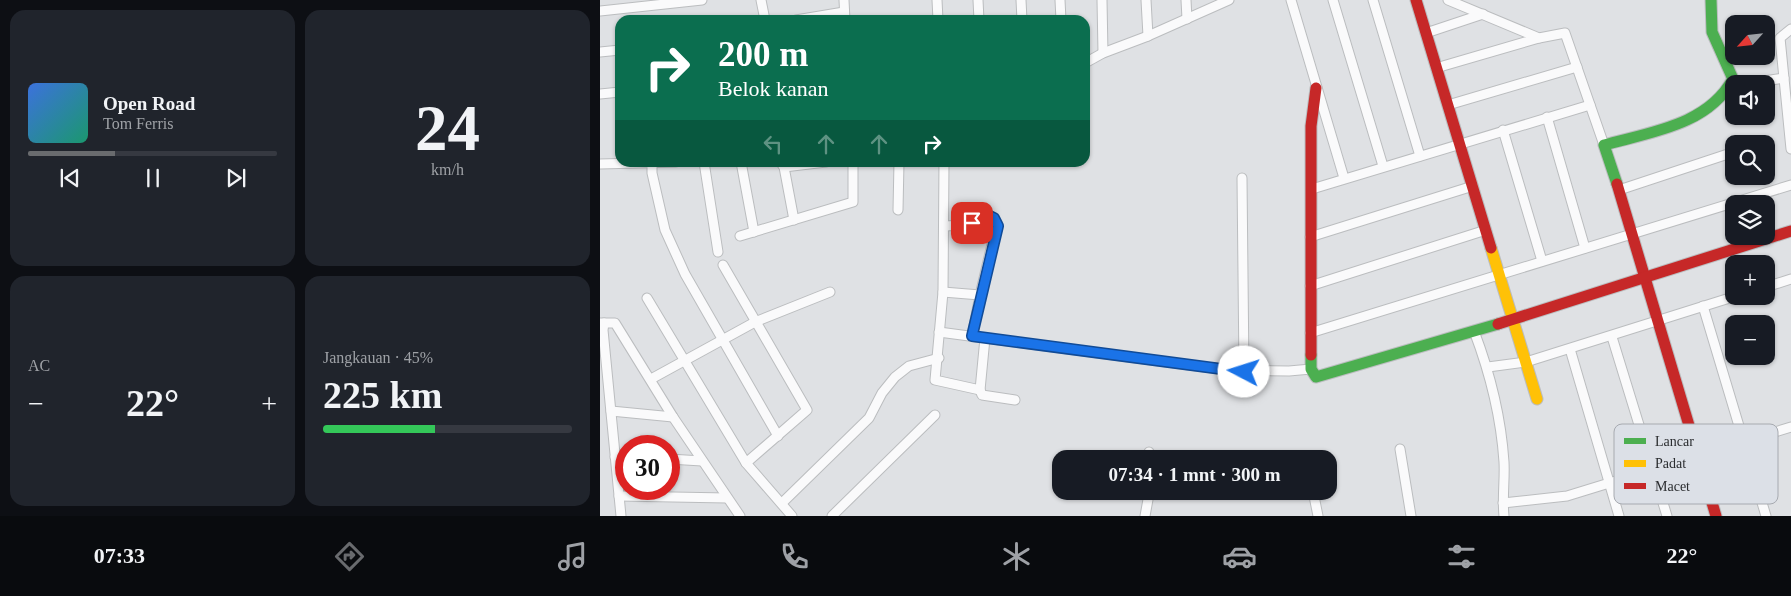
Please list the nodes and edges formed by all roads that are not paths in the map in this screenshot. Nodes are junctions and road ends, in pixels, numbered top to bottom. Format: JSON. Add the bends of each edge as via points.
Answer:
{"nodes":[{"id":1,"x":702,"y":0,"type":"edge"},
{"id":2,"x":762,"y":0,"type":"edge"},
{"id":3,"x":844,"y":0,"type":"edge"},
{"id":4,"x":937,"y":0,"type":"edge"},
{"id":5,"x":978,"y":0,"type":"edge"},
{"id":6,"x":1021,"y":0,"type":"edge"},
{"id":7,"x":1060,"y":0,"type":"edge"},
{"id":8,"x":1102,"y":0,"type":"edge"},
{"id":9,"x":1146,"y":0,"type":"edge"},
{"id":10,"x":1186,"y":0,"type":"edge"},
{"id":11,"x":1229,"y":0,"type":"edge"},
{"id":12,"x":1291,"y":0,"type":"edge"},
{"id":13,"x":1333,"y":0,"type":"edge"},
{"id":14,"x":1373,"y":0,"type":"edge"},
{"id":15,"x":1416,"y":0,"type":"edge"},
{"id":16,"x":1448,"y":0,"type":"edge"},
{"id":17,"x":1711,"y":0,"type":"edge"},
{"id":18,"x":632,"y":4,"type":"edge"},
{"id":19,"x":600,"y":11,"type":"edge"},
{"id":20,"x":1483,"y":14,"type":"junction"},
{"id":21,"x":764,"y":15,"type":"edge"},
{"id":22,"x":845,"y":15,"type":"edge"},
{"id":23,"x":938,"y":15,"type":"edge"},
{"id":24,"x":979,"y":15,"type":"edge"},
{"id":25,"x":1022,"y":15,"type":"edge"},
{"id":26,"x":1061,"y":15,"type":"edge"},
{"id":27,"x":1187,"y":19,"type":"junction"},
{"id":28,"x":1791,"y":29,"type":"edge"},
{"id":29,"x":1426,"y":33,"type":"junction"},
{"id":30,"x":1148,"y":36,"type":"junction"},
{"id":31,"x":1539,"y":38,"type":"junction"},
{"id":32,"x":615,"y":50,"type":"edge"},
{"id":33,"x":600,"y":52,"type":"edge"},
{"id":34,"x":1104,"y":53,"type":"junction"},
{"id":35,"x":1090,"y":60,"type":"edge"},
{"id":36,"x":1436,"y":68,"type":"junction"},
{"id":37,"x":1577,"y":68,"type":"junction"},
{"id":38,"x":1732,"y":75,"type":"edge"},
{"id":39,"x":1784,"y":78,"type":"junction"},
{"id":40,"x":1775,"y":79,"type":"edge"},
{"id":41,"x":1316,"y":88,"type":"junction"},
{"id":42,"x":615,"y":92,"type":"edge"},
{"id":43,"x":600,"y":94,"type":"edge"},
{"id":44,"x":1725,"y":94,"type":"edge"},
{"id":45,"x":1590,"y":104,"type":"junction"},
{"id":46,"x":1448,"y":105,"type":"junction"},
{"id":47,"x":1547,"y":117,"type":"junction"},
{"id":48,"x":1503,"y":130,"type":"junction"},
{"id":49,"x":1458,"y":144,"type":"junction"},
{"id":50,"x":1604,"y":145,"type":"junction"},
{"id":51,"x":1791,"y":149,"type":"edge"},
{"id":52,"x":1725,"y":155,"type":"edge"},
{"id":53,"x":1420,"y":156,"type":"junction"},
{"id":54,"x":600,"y":164,"type":"edge"},
{"id":55,"x":615,"y":164,"type":"edge"},
{"id":56,"x":1383,"y":166,"type":"junction"},
{"id":57,"x":652,"y":167,"type":"edge"},
{"id":58,"x":705,"y":167,"type":"edge"},
{"id":59,"x":742,"y":167,"type":"edge"},
{"id":60,"x":783,"y":167,"type":"edge"},
{"id":61,"x":853,"y":167,"type":"edge"},
{"id":62,"x":899,"y":167,"type":"edge"},
{"id":63,"x":944,"y":167,"type":"edge"},
{"id":64,"x":1242,"y":178,"type":"dead end"},
{"id":65,"x":1344,"y":178,"type":"junction"},
{"id":66,"x":1791,"y":184,"type":"edge"},
{"id":67,"x":1473,"y":186,"type":"junction"},
{"id":68,"x":1312,"y":189,"type":"junction"},
{"id":69,"x":1619,"y":190,"type":"junction"},
{"id":70,"x":898,"y":210,"type":"dead end"},
{"id":71,"x":794,"y":220,"type":"junction"},
{"id":72,"x":944,"y":226,"type":"junction"},
{"id":73,"x":1486,"y":230,"type":"junction"},
{"id":74,"x":1791,"y":231,"type":"edge"},
{"id":75,"x":754,"y":232,"type":"junction"},
{"id":76,"x":1633,"y":232,"type":"junction"},
{"id":77,"x":740,"y":236,"type":"dead end"},
{"id":78,"x":1310,"y":238,"type":"junction"},
{"id":79,"x":1586,"y":248,"type":"junction"},
{"id":80,"x":718,"y":252,"type":"dead end"},
{"id":81,"x":1542,"y":260,"type":"junction"},
{"id":82,"x":723,"y":265,"type":"dead end"},
{"id":83,"x":1500,"y":273,"type":"junction"},
{"id":84,"x":1646,"y":277,"type":"junction"},
{"id":85,"x":1791,"y":279,"type":"edge"},
{"id":86,"x":1775,"y":284,"type":"edge"},
{"id":87,"x":1310,"y":286,"type":"junction"},
{"id":88,"x":830,"y":292,"type":"dead end"},
{"id":89,"x":943,"y":292,"type":"junction"},
{"id":90,"x":980,"y":295,"type":"junction"},
{"id":91,"x":647,"y":298,"type":"dead end"},
{"id":92,"x":1725,"y":299,"type":"edge"},
{"id":93,"x":1703,"y":306,"type":"junction"},
{"id":94,"x":1512,"y":319,"type":"junction"},
{"id":95,"x":1659,"y":321,"type":"junction"},
{"id":96,"x":755,"y":322,"type":"junction"},
{"id":97,"x":602,"y":323,"type":"edge"},
{"id":98,"x":1474,"y":331,"type":"junction"},
{"id":99,"x":939,"y":332,"type":"junction"},
{"id":100,"x":1310,"y":333,"type":"junction"},
{"id":101,"x":972,"y":336,"type":"junction"},
{"id":102,"x":1612,"y":337,"type":"junction"},
{"id":103,"x":985,"y":338,"type":"junction"},
{"id":104,"x":721,"y":339,"type":"junction"},
{"id":105,"x":1570,"y":349,"type":"junction"},
{"id":106,"x":939,"y":358,"type":"junction"},
{"id":107,"x":686,"y":360,"type":"junction"},
{"id":108,"x":1526,"y":362,"type":"junction"},
{"id":109,"x":1488,"y":367,"type":"junction"},
{"id":110,"x":1311,"y":369,"type":"junction"},
{"id":111,"x":1244,"y":372,"type":"junction"},
{"id":112,"x":651,"y":379,"type":"junction"},
{"id":113,"x":980,"y":390,"type":"junction"},
{"id":114,"x":1537,"y":399,"type":"dead end"},
{"id":115,"x":1015,"y":400,"type":"dead end"},
{"id":116,"x":611,"y":411,"type":"junction"},
{"id":117,"x":935,"y":415,"type":"dead end"},
{"id":118,"x":673,"y":417,"type":"junction"},
{"id":119,"x":1638,"y":424,"type":"edge"},
{"id":120,"x":1689,"y":424,"type":"edge"},
{"id":121,"x":1739,"y":424,"type":"edge"},
{"id":122,"x":1791,"y":427,"type":"edge"},
{"id":123,"x":1778,"y":431,"type":"edge"},
{"id":124,"x":778,"y":436,"type":"junction"},
{"id":125,"x":1400,"y":449,"type":"dead end"},
{"id":126,"x":615,"y":457,"type":"edge"},
{"id":127,"x":680,"y":460,"type":"edge"},
{"id":128,"x":702,"y":461,"type":"junction"},
{"id":129,"x":746,"y":463,"type":"junction"},
{"id":130,"x":1614,"y":480,"type":"edge"},
{"id":131,"x":1609,"y":482,"type":"junction"},
{"id":132,"x":680,"y":497,"type":"edge"},
{"id":133,"x":727,"y":498,"type":"junction"},
{"id":134,"x":1614,"y":499,"type":"edge"},
{"id":135,"x":619,"y":500,"type":"edge"},
{"id":136,"x":1146,"y":500,"type":"edge"},
{"id":137,"x":1315,"y":500,"type":"edge"},
{"id":138,"x":782,"y":503,"type":"junction"},
{"id":139,"x":1503,"y":504,"type":"junction"},
{"id":140,"x":1615,"y":504,"type":"edge"},
{"id":141,"x":1663,"y":504,"type":"edge"},
{"id":142,"x":1712,"y":504,"type":"edge"},
{"id":143,"x":1762,"y":504,"type":"edge"},
{"id":144,"x":621,"y":516,"type":"edge"},
{"id":145,"x":740,"y":516,"type":"edge"},
{"id":146,"x":792,"y":516,"type":"edge"},
{"id":147,"x":832,"y":516,"type":"edge"},
{"id":148,"x":1145,"y":516,"type":"edge"},
{"id":149,"x":1318,"y":516,"type":"edge"},
{"id":150,"x":1411,"y":516,"type":"edge"},
{"id":151,"x":1504,"y":516,"type":"edge"},
{"id":152,"x":1619,"y":516,"type":"edge"},
{"id":153,"x":1667,"y":516,"type":"edge"},
{"id":154,"x":1716,"y":516,"type":"edge"},
{"id":155,"x":1766,"y":516,"type":"edge"}],
"edges":[{"from":1,"to":18,"type":"street"},
{"from":2,"to":21,"type":"street"},
{"from":3,"to":22,"type":"street"},
{"from":4,"to":23,"type":"street"},
{"from":5,"to":24,"type":"street"},
{"from":6,"to":25,"type":"street"},
{"from":7,"to":26,"type":"street"},
{"from":8,"to":34,"type":"street"},
{"from":9,"to":30,"type":"street"},
{"from":10,"to":27,"type":"street"},
{"from":11,"to":27,"type":"street"},
{"from":12,"to":41,"type":"street"},
{"from":13,"to":56,"type":"street"},
{"from":14,"to":53,"type":"street"},
{"from":15,"to":29,"type":"street"},
{"from":16,"to":20,"type":"street"},
{"from":17,"to":38,"type":"street","via":[[1712,32]]},
{"from":18,"to":19,"type":"street"},
{"from":20,"to":29,"type":"street"},
{"from":20,"to":31,"type":"street"},
{"from":27,"to":30,"type":"street"},
{"from":28,"to":39,"type":"street","via":[[1780,38]]},
{"from":29,"to":36,"type":"street"},
{"from":30,"to":34,"type":"street"},
{"from":31,"to":36,"type":"street"},
{"from":31,"to":37,"type":"street","via":[[1565,33]]},
{"from":32,"to":33,"type":"street"},
{"from":34,"to":35,"type":"street"},
{"from":36,"to":46,"type":"street"},
{"from":37,"to":45,"type":"street"},
{"from":37,"to":46,"type":"street"},
{"from":39,"to":40,"type":"street"},
{"from":39,"to":51,"type":"street"},
{"from":41,"to":65,"type":"street"},
{"from":41,"to":68,"type":"street","via":[[1311,110]]},
{"from":42,"to":43,"type":"street"},
{"from":44,"to":50,"type":"street","via":[[1703,113]]},
{"from":45,"to":47,"type":"street"},
{"from":45,"to":50,"type":"street"},
{"from":46,"to":49,"type":"street"},
{"from":47,"to":48,"type":"street"},
{"from":47,"to":79,"type":"street"},
{"from":48,"to":49,"type":"street"},
{"from":48,"to":81,"type":"street"},
{"from":49,"to":53,"type":"street"},
{"from":49,"to":67,"type":"street"},
{"from":50,"to":69,"type":"street"},
{"from":52,"to":69,"type":"street"},
{"from":53,"to":56,"type":"street"},
{"from":54,"to":55,"type":"street"},
{"from":56,"to":65,"type":"street"},
{"from":57,"to":104,"type":"street","via":[[665,230]]},
{"from":58,"to":80,"type":"street"},
{"from":59,"to":75,"type":"street"},
{"from":60,"to":71,"type":"street"},
{"from":61,"to":71,"type":"street","via":[[853,202]]},
{"from":62,"to":70,"type":"street"},
{"from":63,"to":72,"type":"street"},
{"from":64,"to":111,"type":"street"},
{"from":65,"to":68,"type":"street"},
{"from":66,"to":76,"type":"street"},
{"from":67,"to":73,"type":"street"},
{"from":67,"to":78,"type":"street"},
{"from":68,"to":78,"type":"street"},
{"from":69,"to":76,"type":"street"},
{"from":71,"to":75,"type":"street"},
{"from":72,"to":89,"type":"street"},
{"from":72,"to":90,"type":"street","via":[[967,225],[990,216],[997,223]]},
{"from":73,"to":83,"type":"street"},
{"from":73,"to":87,"type":"street"},
{"from":74,"to":84,"type":"street"},
{"from":75,"to":77,"type":"street"},
{"from":76,"to":79,"type":"street"},
{"from":76,"to":84,"type":"street"},
{"from":78,"to":87,"type":"street"},
{"from":79,"to":81,"type":"street"},
{"from":81,"to":83,"type":"street"},
{"from":82,"to":96,"type":"street"},
{"from":83,"to":94,"type":"street"},
{"from":83,"to":100,"type":"street"},
{"from":84,"to":94,"type":"street"},
{"from":84,"to":95,"type":"street"},
{"from":85,"to":86,"type":"street"},
{"from":87,"to":100,"type":"street"},
{"from":88,"to":96,"type":"street"},
{"from":89,"to":90,"type":"street"},
{"from":89,"to":99,"type":"street"},
{"from":90,"to":101,"type":"street"},
{"from":91,"to":107,"type":"street"},
{"from":92,"to":93,"type":"street"},
{"from":93,"to":95,"type":"street"},
{"from":93,"to":121,"type":"street"},
{"from":94,"to":98,"type":"street"},
{"from":94,"to":108,"type":"street"},
{"from":95,"to":102,"type":"street"},
{"from":95,"to":120,"type":"street"},
{"from":96,"to":104,"type":"street"},
{"from":96,"to":124,"type":"street","via":[[807,410]]},
{"from":97,"to":112,"type":"street","via":[[615,323]]},
{"from":97,"to":116,"type":"street"},
{"from":98,"to":109,"type":"street"},
{"from":98,"to":110,"type":"street","via":[[1316,378]]},
{"from":99,"to":101,"type":"street"},
{"from":99,"to":106,"type":"street"},
{"from":100,"to":110,"type":"street"},
{"from":101,"to":103,"type":"street"},
{"from":102,"to":105,"type":"street"},
{"from":102,"to":119,"type":"street"},
{"from":103,"to":111,"type":"street"},
{"from":103,"to":113,"type":"street"},
{"from":104,"to":107,"type":"street"},
{"from":104,"to":124,"type":"street"},
{"from":105,"to":108,"type":"street"},
{"from":105,"to":131,"type":"street"},
{"from":106,"to":113,"type":"street","via":[[936,380]]},
{"from":106,"to":138,"type":"street","via":[[909,366],[895,377],[869,418]]},
{"from":107,"to":112,"type":"street"},
{"from":107,"to":129,"type":"street"},
{"from":108,"to":109,"type":"street"},
{"from":108,"to":114,"type":"street"},
{"from":109,"to":139,"type":"street","via":[[1504,463]]},
{"from":110,"to":111,"type":"street"},
{"from":112,"to":118,"type":"street"},
{"from":113,"to":115,"type":"street","via":[[982,395]]},
{"from":116,"to":118,"type":"street"},
{"from":116,"to":126,"type":"street"},
{"from":117,"to":147,"type":"street"},
{"from":118,"to":128,"type":"street"},
{"from":122,"to":123,"type":"street"},
{"from":124,"to":129,"type":"street"},
{"from":125,"to":150,"type":"street"},
{"from":127,"to":128,"type":"street"},
{"from":128,"to":133,"type":"street"},
{"from":129,"to":138,"type":"street"},
{"from":130,"to":131,"type":"street"},
{"from":131,"to":134,"type":"street"},
{"from":131,"to":139,"type":"street","via":[[1566,496]]},
{"from":132,"to":133,"type":"street"},
{"from":133,"to":145,"type":"street"},
{"from":135,"to":144,"type":"street"},
{"from":136,"to":148,"type":"street"},
{"from":137,"to":149,"type":"street"},
{"from":138,"to":146,"type":"street"},
{"from":139,"to":151,"type":"street"},
{"from":140,"to":152,"type":"street"},
{"from":141,"to":153,"type":"street"},
{"from":142,"to":154,"type":"street"},
{"from":143,"to":155,"type":"street"}]}
